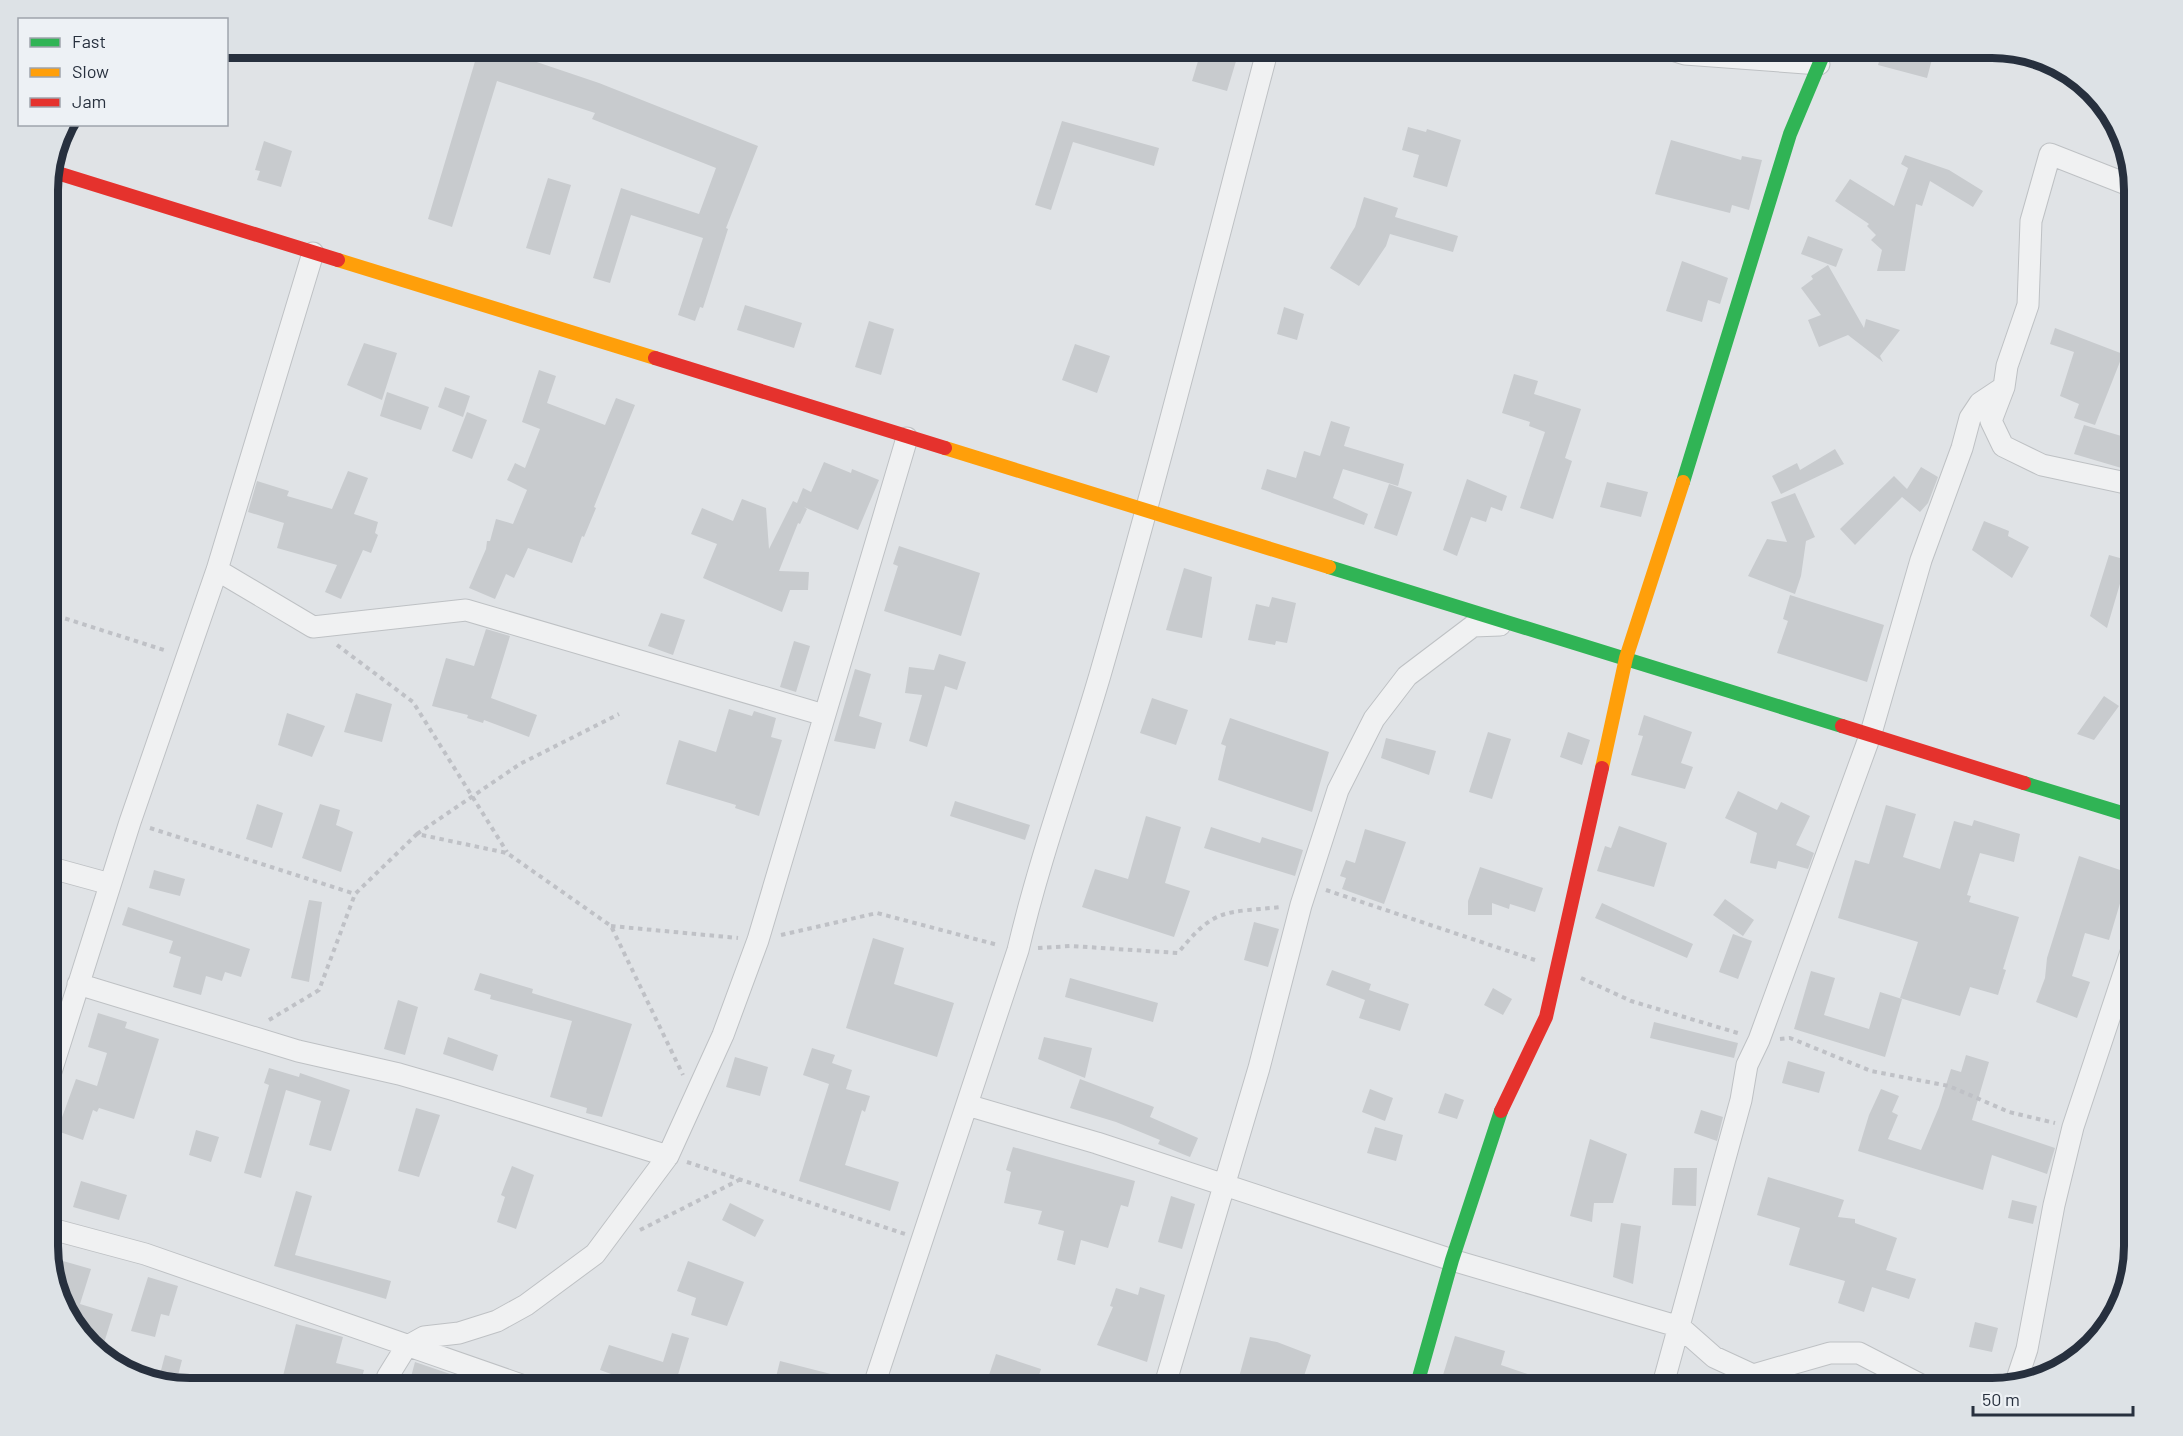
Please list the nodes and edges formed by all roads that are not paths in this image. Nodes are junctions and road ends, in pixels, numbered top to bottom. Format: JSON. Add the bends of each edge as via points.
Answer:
{"nodes":[{"id":1,"x":1265,"y":58,"type":"edge"},
{"id":2,"x":1822,"y":58,"type":"edge"},
{"id":3,"x":60,"y":174,"type":"edge"},
{"id":4,"x":2124,"y":183,"type":"edge"},
{"id":5,"x":313,"y":253,"type":"junction"},
{"id":6,"x":2004,"y":387,"type":"junction"},
{"id":7,"x":907,"y":438,"type":"junction"},
{"id":8,"x":2124,"y":483,"type":"edge"},
{"id":9,"x":1146,"y":512,"type":"junction"},
{"id":10,"x":217,"y":570,"type":"junction"},
{"id":11,"x":1514,"y":624,"type":"junction"},
{"id":12,"x":1626,"y":658,"type":"junction"},
{"id":13,"x":824,"y":715,"type":"junction"},
{"id":14,"x":1871,"y":733,"type":"junction"},
{"id":15,"x":2124,"y":814,"type":"edge"},
{"id":16,"x":59,"y":870,"type":"edge"},
{"id":17,"x":110,"y":884,"type":"junction"},
{"id":18,"x":2124,"y":973,"type":"edge"},
{"id":19,"x":78,"y":984,"type":"junction"},
{"id":20,"x":59,"y":1045,"type":"edge"},
{"id":21,"x":967,"y":1105,"type":"junction"},
{"id":22,"x":668,"y":1156,"type":"junction"},
{"id":23,"x":1225,"y":1185,"type":"junction"},
{"id":24,"x":59,"y":1231,"type":"edge"},
{"id":25,"x":1452,"y":1260,"type":"junction"},
{"id":26,"x":1680,"y":1327,"type":"junction"},
{"id":27,"x":406,"y":1347,"type":"junction"},
{"id":28,"x":2018,"y":1374,"type":"edge"},
{"id":29,"x":389,"y":1378,"type":"edge"},
{"id":30,"x":500,"y":1378,"type":"edge"},
{"id":31,"x":876,"y":1378,"type":"edge"},
{"id":32,"x":1167,"y":1378,"type":"edge"},
{"id":33,"x":1419,"y":1378,"type":"edge"},
{"id":34,"x":1665,"y":1378,"type":"edge"},
{"id":35,"x":1908,"y":1378,"type":"edge"}],
"edges":[{"from":1,"to":9,"type":"street"},
{"from":2,"to":12,"type":"street","via":[[1791,134]]},
{"from":3,"to":5,"type":"street"},
{"from":4,"to":6,"type":"street","via":[[2050,154],[2031,221],[2028,306],[2007,366]]},
{"from":5,"to":7,"type":"street"},
{"from":5,"to":10,"type":"street"},
{"from":6,"to":8,"type":"street","via":[[1991,421],[2003,446],[2042,465]]},
{"from":6,"to":14,"type":"street","via":[[1980,403],[1970,418],[1921,560]]},
{"from":7,"to":9,"type":"street"},
{"from":7,"to":13,"type":"street"},
{"from":9,"to":11,"type":"street"},
{"from":9,"to":21,"type":"street","via":[[1018,950]]},
{"from":10,"to":13,"type":"street","via":[[313,627],[466,610]]},
{"from":10,"to":17,"type":"street"},
{"from":11,"to":12,"type":"street"},
{"from":11,"to":23,"type":"street","via":[[1473,626],[1407,676],[1374,719],[1338,790],[1301,905]]},
{"from":12,"to":14,"type":"street"},
{"from":12,"to":25,"type":"street","via":[[1546,1017],[1497,1119]]},
{"from":13,"to":22,"type":"street","via":[[758,940],[723,1035]]},
{"from":14,"to":15,"type":"street"},
{"from":14,"to":26,"type":"street","via":[[1747,1065]]},
{"from":16,"to":17,"type":"street"},
{"from":17,"to":19,"type":"street"},
{"from":18,"to":28,"type":"street","via":[[2073,1127]]},
{"from":19,"to":20,"type":"street"},
{"from":19,"to":22,"type":"street","via":[[298,1051],[399,1074]]},
{"from":21,"to":23,"type":"street"},
{"from":21,"to":31,"type":"street"},
{"from":22,"to":27,"type":"street","via":[[595,1254],[535,1299],[497,1322],[459,1333],[424,1337]]},
{"from":23,"to":25,"type":"street"},
{"from":23,"to":32,"type":"street"},
{"from":24,"to":27,"type":"street","via":[[145,1254]]},
{"from":25,"to":26,"type":"street"},
{"from":25,"to":33,"type":"street"},
{"from":26,"to":34,"type":"street"},
{"from":26,"to":35,"type":"street","via":[[1714,1357],[1753,1375],[1830,1353],[1859,1353]]},
{"from":27,"to":29,"type":"street"},
{"from":27,"to":30,"type":"street"}]}
